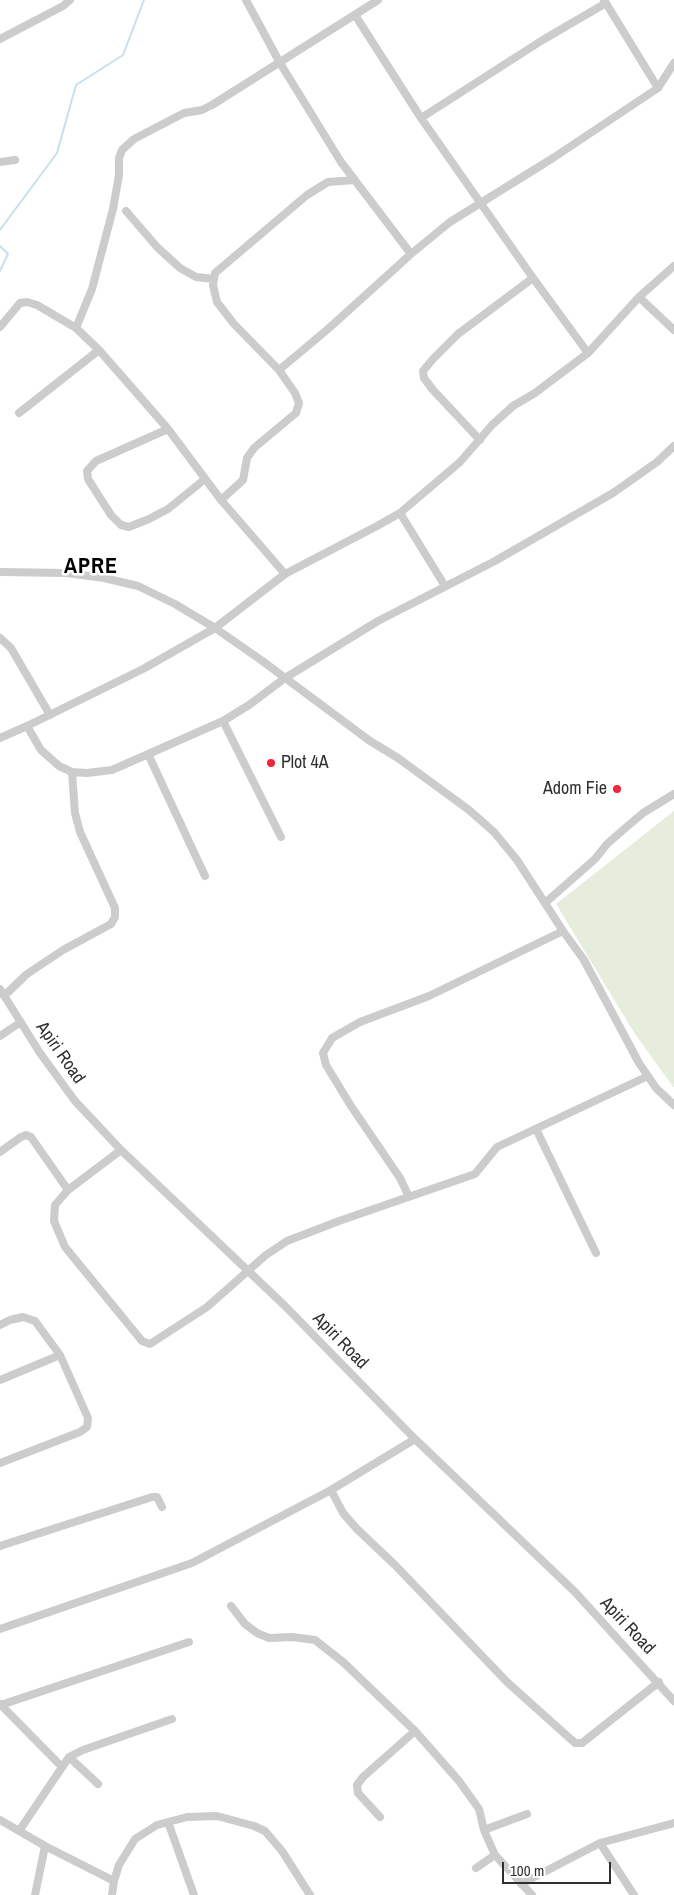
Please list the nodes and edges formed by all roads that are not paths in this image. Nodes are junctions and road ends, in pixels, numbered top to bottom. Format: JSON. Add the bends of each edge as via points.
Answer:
{"nodes":[{"id":1,"x":70,"y":0,"type":"edge"},
{"id":2,"x":246,"y":0,"type":"edge"},
{"id":3,"x":378,"y":0,"type":"edge"},
{"id":4,"x":605,"y":2,"type":"edge"},
{"id":5,"x":355,"y":15,"type":"junction"},
{"id":6,"x":0,"y":38,"type":"edge"},
{"id":7,"x":280,"y":63,"type":"junction"},
{"id":8,"x":674,"y":64,"type":"edge"},
{"id":9,"x":658,"y":88,"type":"junction"},
{"id":10,"x":421,"y":118,"type":"junction"},
{"id":11,"x":15,"y":160,"type":"dead end"},
{"id":12,"x":0,"y":162,"type":"edge"},
{"id":13,"x":355,"y":180,"type":"junction"},
{"id":14,"x":480,"y":203,"type":"junction"},
{"id":15,"x":126,"y":211,"type":"dead end"},
{"id":16,"x":411,"y":254,"type":"junction"},
{"id":17,"x":674,"y":266,"type":"edge"},
{"id":18,"x":533,"y":278,"type":"junction"},
{"id":19,"x":214,"y":279,"type":"junction"},
{"id":20,"x":639,"y":298,"type":"junction"},
{"id":21,"x":0,"y":327,"type":"edge"},
{"id":22,"x":76,"y":328,"type":"junction"},
{"id":23,"x":674,"y":330,"type":"edge"},
{"id":24,"x":99,"y":350,"type":"junction"},
{"id":25,"x":588,"y":353,"type":"junction"},
{"id":26,"x":279,"y":370,"type":"junction"},
{"id":27,"x":19,"y":413,"type":"dead end"},
{"id":28,"x":168,"y":429,"type":"junction"},
{"id":29,"x":480,"y":440,"type":"junction"},
{"id":30,"x":674,"y":446,"type":"edge"},
{"id":31,"x":204,"y":479,"type":"junction"},
{"id":32,"x":221,"y":500,"type":"junction"},
{"id":33,"x":400,"y":513,"type":"junction"},
{"id":34,"x":0,"y":572,"type":"edge"},
{"id":35,"x":285,"y":574,"type":"junction"},
{"id":36,"x":445,"y":586,"type":"junction"},
{"id":37,"x":215,"y":628,"type":"junction"},
{"id":38,"x":0,"y":638,"type":"edge"},
{"id":39,"x":285,"y":678,"type":"junction"},
{"id":40,"x":50,"y":715,"type":"junction"},
{"id":41,"x":222,"y":721,"type":"junction"},
{"id":42,"x":27,"y":726,"type":"junction"},
{"id":43,"x":0,"y":738,"type":"edge"},
{"id":44,"x":148,"y":754,"type":"junction"},
{"id":45,"x":72,"y":772,"type":"junction"},
{"id":46,"x":674,"y":794,"type":"edge"},
{"id":47,"x":280,"y":837,"type":"dead end"},
{"id":48,"x":205,"y":876,"type":"dead end"},
{"id":49,"x":545,"y":903,"type":"junction"},
{"id":50,"x":563,"y":931,"type":"junction"},
{"id":51,"x":2,"y":993,"type":"edge"},
{"id":52,"x":21,"y":1022,"type":"junction"},
{"id":53,"x":0,"y":1036,"type":"edge"},
{"id":54,"x":648,"y":1076,"type":"junction"},
{"id":55,"x":674,"y":1105,"type":"edge"},
{"id":56,"x":536,"y":1129,"type":"junction"},
{"id":57,"x":121,"y":1150,"type":"junction"},
{"id":58,"x":0,"y":1152,"type":"edge"},
{"id":59,"x":68,"y":1190,"type":"junction"},
{"id":60,"x":409,"y":1198,"type":"junction"},
{"id":61,"x":596,"y":1253,"type":"dead end"},
{"id":62,"x":248,"y":1272,"type":"junction"},
{"id":63,"x":0,"y":1325,"type":"edge"},
{"id":64,"x":60,"y":1355,"type":"junction"},
{"id":65,"x":0,"y":1380,"type":"edge"},
{"id":66,"x":415,"y":1439,"type":"junction"},
{"id":67,"x":0,"y":1463,"type":"edge"},
{"id":68,"x":331,"y":1490,"type":"junction"},
{"id":69,"x":162,"y":1507,"type":"dead end"},
{"id":70,"x":0,"y":1546,"type":"edge"},
{"id":71,"x":231,"y":1606,"type":"dead end"},
{"id":72,"x":0,"y":1629,"type":"edge"},
{"id":73,"x":189,"y":1642,"type":"dead end"},
{"id":74,"x":659,"y":1682,"type":"junction"},
{"id":75,"x":674,"y":1701,"type":"edge"},
{"id":76,"x":1,"y":1705,"type":"edge"},
{"id":77,"x":172,"y":1719,"type":"dead end"},
{"id":78,"x":415,"y":1731,"type":"junction"},
{"id":79,"x":69,"y":1758,"type":"junction"},
{"id":80,"x":62,"y":1767,"type":"junction"},
{"id":81,"x":98,"y":1784,"type":"dead end"},
{"id":82,"x":527,"y":1814,"type":"dead end"},
{"id":83,"x":380,"y":1817,"type":"dead end"},
{"id":84,"x":0,"y":1820,"type":"edge"},
{"id":85,"x":168,"y":1822,"type":"junction"},
{"id":86,"x":674,"y":1823,"type":"edge"},
{"id":87,"x":484,"y":1830,"type":"junction"},
{"id":88,"x":19,"y":1831,"type":"junction"},
{"id":89,"x":600,"y":1843,"type":"junction"},
{"id":90,"x":45,"y":1846,"type":"junction"},
{"id":91,"x":495,"y":1855,"type":"junction"},
{"id":92,"x":476,"y":1868,"type":"dead end"},
{"id":93,"x":114,"y":1881,"type":"junction"},
{"id":94,"x":520,"y":1884,"type":"junction"},
{"id":95,"x":35,"y":1895,"type":"edge"},
{"id":96,"x":112,"y":1895,"type":"edge"},
{"id":97,"x":194,"y":1895,"type":"edge"},
{"id":98,"x":310,"y":1895,"type":"edge"},
{"id":99,"x":532,"y":1895,"type":"edge"},
{"id":100,"x":634,"y":1895,"type":"edge"}],
"edges":[{"from":1,"to":6,"type":"street"},
{"from":2,"to":7,"type":"street"},
{"from":3,"to":5,"type":"street"},
{"from":4,"to":9,"type":"street"},
{"from":4,"to":10,"type":"street"},
{"from":5,"to":7,"type":"street"},
{"from":5,"to":10,"type":"street"},
{"from":7,"to":13,"type":"street","via":[[322,134]]},
{"from":7,"to":22,"type":"street","via":[[212,105],[177,117],[122,150],[114,209],[92,289]]},
{"from":8,"to":9,"type":"street"},
{"from":9,"to":14,"type":"street"},
{"from":10,"to":14,"type":"street"},
{"from":11,"to":12,"type":"street"},
{"from":13,"to":16,"type":"street"},
{"from":13,"to":19,"type":"street","via":[[328,182],[307,195],[215,273]]},
{"from":14,"to":16,"type":"street","via":[[450,222]]},
{"from":14,"to":18,"type":"street"},
{"from":15,"to":19,"type":"street","via":[[180,268],[196,277]]},
{"from":16,"to":26,"type":"street"},
{"from":17,"to":20,"type":"street"},
{"from":18,"to":25,"type":"street"},
{"from":18,"to":29,"type":"street","via":[[458,334],[423,371],[433,390]]},
{"from":19,"to":26,"type":"street","via":[[217,302]]},
{"from":20,"to":23,"type":"street"},
{"from":20,"to":25,"type":"street"},
{"from":21,"to":22,"type":"street","via":[[20,303],[27,302],[37,304]]},
{"from":22,"to":24,"type":"street"},
{"from":24,"to":27,"type":"street"},
{"from":24,"to":28,"type":"street"},
{"from":25,"to":29,"type":"street","via":[[513,406]]},
{"from":26,"to":32,"type":"street","via":[[299,403],[296,413],[254,448],[247,458],[243,480]]},
{"from":28,"to":31,"type":"street"},
{"from":28,"to":31,"type":"street","via":[[121,448],[96,461],[86,471],[111,515],[121,525],[129,527],[168,509]]},
{"from":29,"to":33,"type":"street"},
{"from":30,"to":36,"type":"street","via":[[613,493]]},
{"from":31,"to":32,"type":"street"},
{"from":32,"to":35,"type":"street"},
{"from":33,"to":35,"type":"street"},
{"from":33,"to":36,"type":"street"},
{"from":34,"to":37,"type":"street","via":[[68,573],[138,586]]},
{"from":35,"to":37,"type":"street"},
{"from":36,"to":39,"type":"street","via":[[378,621]]},
{"from":37,"to":39,"type":"street"},
{"from":37,"to":40,"type":"street","via":[[143,669]]},
{"from":38,"to":40,"type":"street","via":[[12,648]]},
{"from":39,"to":41,"type":"street"},
{"from":39,"to":49,"type":"street","via":[[430,781],[494,832]]},
{"from":40,"to":42,"type":"street"},
{"from":41,"to":44,"type":"street"},
{"from":41,"to":47,"type":"street"},
{"from":42,"to":43,"type":"street"},
{"from":42,"to":45,"type":"street","via":[[41,750],[59,766]]},
{"from":44,"to":45,"type":"street","via":[[112,770]]},
{"from":44,"to":48,"type":"street"},
{"from":45,"to":51,"type":"street","via":[[75,813],[115,908],[115,917],[110,924],[63,950]]},
{"from":46,"to":49,"type":"street","via":[[643,813]]},
{"from":49,"to":50,"type":"street"},
{"from":50,"to":54,"type":"street","via":[[584,960]]},
{"from":50,"to":60,"type":"street","via":[[429,996],[360,1022],[332,1038],[323,1053],[326,1065],[400,1178]]},
{"from":51,"to":52,"type":"street","name":"Apiri Road"},
{"from":52,"to":53,"type":"street"},
{"from":52,"to":57,"type":"street","name":"Apiri Road","via":[[76,1101]]},
{"from":54,"to":55,"type":"street"},
{"from":54,"to":56,"type":"street"},
{"from":56,"to":60,"type":"street","via":[[497,1146],[475,1174]]},
{"from":56,"to":61,"type":"street"},
{"from":57,"to":59,"type":"street"},
{"from":57,"to":62,"type":"street","name":"Apiri Road"},
{"from":58,"to":59,"type":"street","via":[[21,1137],[31,1137]]},
{"from":59,"to":62,"type":"street","via":[[53,1209],[65,1247],[142,1342],[150,1344],[157,1341],[208,1307]]},
{"from":60,"to":62,"type":"street","via":[[287,1241]]},
{"from":62,"to":66,"type":"street","name":"Apiri Road"},
{"from":63,"to":64,"type":"street","via":[[22,1317],[35,1321]]},
{"from":64,"to":65,"type":"street"},
{"from":64,"to":67,"type":"street","via":[[88,1418],[87,1427]]},
{"from":66,"to":68,"type":"street"},
{"from":66,"to":74,"type":"street","name":"Apiri Road","via":[[575,1592]]},
{"from":68,"to":72,"type":"street","via":[[192,1563]]},
{"from":68,"to":74,"type":"street","via":[[343,1513],[357,1529],[507,1682],[575,1743],[582,1743]]},
{"from":69,"to":70,"type":"street","via":[[157,1497],[152,1497]]},
{"from":71,"to":78,"type":"street","via":[[245,1624],[269,1638],[315,1640],[343,1662]]},
{"from":73,"to":76,"type":"street"},
{"from":74,"to":75,"type":"street","name":"Apiri Road"},
{"from":76,"to":80,"type":"street"},
{"from":77,"to":79,"type":"street","via":[[83,1750]]},
{"from":78,"to":83,"type":"street","via":[[358,1785],[358,1793]]},
{"from":78,"to":87,"type":"street","via":[[479,1808]]},
{"from":79,"to":80,"type":"street"},
{"from":79,"to":81,"type":"street"},
{"from":80,"to":88,"type":"street"},
{"from":82,"to":87,"type":"street"},
{"from":84,"to":88,"type":"street"},
{"from":85,"to":93,"type":"street","via":[[135,1839],[119,1865]]},
{"from":85,"to":97,"type":"street"},
{"from":85,"to":98,"type":"street","via":[[188,1817],[217,1816],[265,1831],[282,1850]]},
{"from":86,"to":89,"type":"street"},
{"from":87,"to":91,"type":"street"},
{"from":88,"to":90,"type":"street"},
{"from":89,"to":94,"type":"street"},
{"from":89,"to":100,"type":"street"},
{"from":90,"to":93,"type":"street"},
{"from":90,"to":95,"type":"street"},
{"from":91,"to":92,"type":"street"},
{"from":91,"to":94,"type":"street"},
{"from":93,"to":96,"type":"street"},
{"from":94,"to":99,"type":"street"}]}
